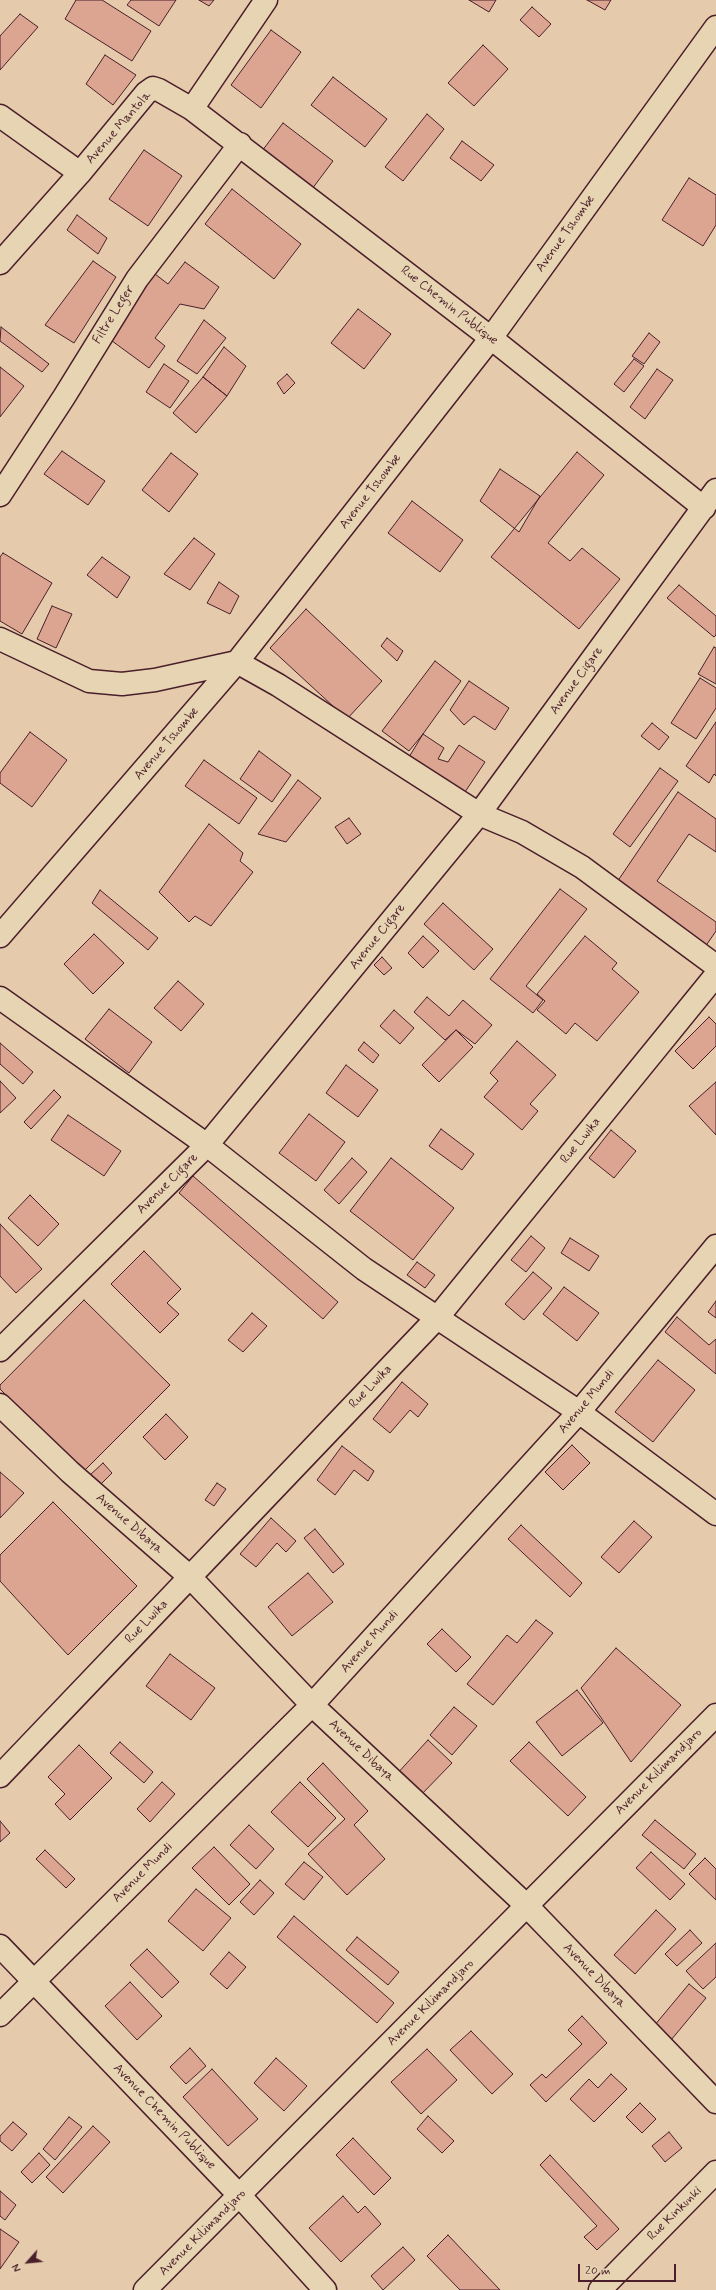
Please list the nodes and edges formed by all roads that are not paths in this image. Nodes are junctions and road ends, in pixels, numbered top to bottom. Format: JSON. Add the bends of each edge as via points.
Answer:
{"nodes":[{"id":1,"x":266,"y":0,"type":"edge"},
{"id":2,"x":716,"y":27,"type":"edge"},
{"id":3,"x":192,"y":109,"type":"junction"},
{"id":4,"x":0,"y":116,"type":"edge"},
{"id":5,"x":240,"y":144,"type":"junction"},
{"id":6,"x":80,"y":173,"type":"junction"},
{"id":7,"x":0,"y":263,"type":"edge"},
{"id":8,"x":491,"y":338,"type":"junction"},
{"id":9,"x":716,"y":490,"type":"edge"},
{"id":10,"x":0,"y":494,"type":"edge"},
{"id":11,"x":704,"y":508,"type":"junction"},
{"id":12,"x":0,"y":639,"type":"edge"},
{"id":13,"x":237,"y":662,"type":"junction"},
{"id":14,"x":479,"y":814,"type":"junction"},
{"id":15,"x":0,"y":936,"type":"edge"},
{"id":16,"x":716,"y":966,"type":"edge"},
{"id":17,"x":716,"y":975,"type":"edge"},
{"id":18,"x":0,"y":998,"type":"edge"},
{"id":19,"x":208,"y":1145,"type":"junction"},
{"id":20,"x":716,"y":1246,"type":"edge"},
{"id":21,"x":437,"y":1318,"type":"junction"},
{"id":22,"x":0,"y":1350,"type":"edge"},
{"id":23,"x":0,"y":1405,"type":"edge"},
{"id":24,"x":579,"y":1412,"type":"junction"},
{"id":25,"x":716,"y":1514,"type":"edge"},
{"id":26,"x":190,"y":1577,"type":"junction"},
{"id":27,"x":312,"y":1706,"type":"junction"},
{"id":28,"x":716,"y":1715,"type":"edge"},
{"id":29,"x":0,"y":1776,"type":"edge"},
{"id":30,"x":527,"y":1906,"type":"junction"},
{"id":31,"x":0,"y":1946,"type":"edge"},
{"id":32,"x":33,"y":1981,"type":"junction"},
{"id":33,"x":0,"y":2015,"type":"edge"},
{"id":34,"x":716,"y":2102,"type":"edge"},
{"id":35,"x":716,"y":2172,"type":"edge"},
{"id":36,"x":240,"y":2196,"type":"junction"},
{"id":37,"x":145,"y":2290,"type":"edge"},
{"id":38,"x":325,"y":2290,"type":"edge"},
{"id":39,"x":600,"y":2290,"type":"edge"}],
"edges":[{"from":1,"to":3,"type":"street"},
{"from":2,"to":8,"type":"street","name":"Avenue Tshombe"},
{"from":3,"to":5,"type":"street","name":"Rue Chemin Publique"},
{"from":3,"to":6,"type":"street","name":"Avenue Mantola","via":[[153,88],[146,93]]},
{"from":4,"to":6,"type":"street"},
{"from":5,"to":8,"type":"street","name":"Rue Chemin Publique"},
{"from":5,"to":10,"type":"street","name":"Filtre Leger","via":[[137,279]]},
{"from":6,"to":7,"type":"street","name":"Avenue Mantola"},
{"from":8,"to":11,"type":"street","name":"Rue Chemin Publique"},
{"from":8,"to":13,"type":"street","name":"Avenue Tshombe"},
{"from":9,"to":11,"type":"street","name":"Avenue Cigare"},
{"from":11,"to":14,"type":"street","name":"Avenue Cigare"},
{"from":12,"to":13,"type":"street","via":[[89,681],[116,684],[156,680]]},
{"from":13,"to":14,"type":"street","via":[[278,685]]},
{"from":13,"to":15,"type":"street","name":"Avenue Tshombe"},
{"from":14,"to":16,"type":"street","via":[[522,832],[582,867]]},
{"from":14,"to":19,"type":"street","name":"Avenue Cigare"},
{"from":17,"to":21,"type":"street","name":"Rue Lwika"},
{"from":18,"to":19,"type":"street"},
{"from":19,"to":21,"type":"street","via":[[364,1269]]},
{"from":19,"to":22,"type":"street","name":"Avenue Cigare"},
{"from":20,"to":24,"type":"street","name":"Avenue Mundi"},
{"from":21,"to":24,"type":"street"},
{"from":21,"to":26,"type":"street","name":"Rue Lwika"},
{"from":23,"to":26,"type":"street","name":"Avenue Dibaya","via":[[70,1472]]},
{"from":24,"to":25,"type":"street"},
{"from":24,"to":27,"type":"street","name":"Avenue Mundi"},
{"from":26,"to":27,"type":"street","name":"Avenue Dibaya"},
{"from":26,"to":29,"type":"street","name":"Rue Lwika"},
{"from":27,"to":30,"type":"street","name":"Avenue Dibaya"},
{"from":27,"to":32,"type":"street","name":"Avenue Mundi"},
{"from":28,"to":30,"type":"street","name":"Avenue Kilimandjaro"},
{"from":30,"to":34,"type":"street","name":"Avenue Dibaya"},
{"from":30,"to":36,"type":"street","name":"Avenue Kilimandjaro"},
{"from":31,"to":32,"type":"street","name":"Avenue Chemin Publique"},
{"from":32,"to":33,"type":"street","name":"Avenue Mundi"},
{"from":32,"to":36,"type":"street","name":"Avenue Chemin Publique"},
{"from":35,"to":39,"type":"street","name":"Rue Kinkunki"},
{"from":36,"to":37,"type":"street","name":"Avenue Kilimandjaro"},
{"from":36,"to":38,"type":"street","name":"Avenue Chemin Publique"}]}
